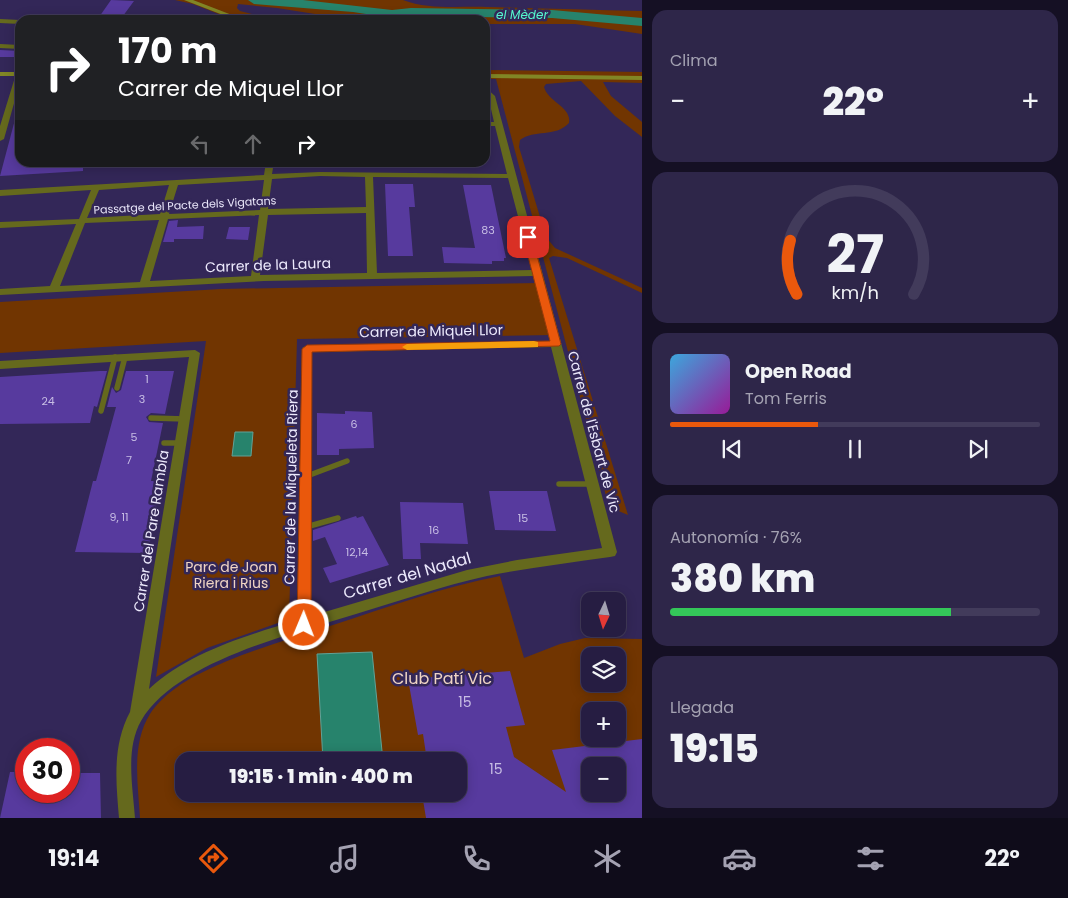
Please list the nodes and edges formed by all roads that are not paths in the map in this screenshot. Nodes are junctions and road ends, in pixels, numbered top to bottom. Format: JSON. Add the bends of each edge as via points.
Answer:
{"nodes":[{"id":1,"x":187,"y":0,"type":"edge"},
{"id":2,"x":228,"y":15,"type":"edge"},
{"id":3,"x":0,"y":21,"type":"edge"},
{"id":4,"x":15,"y":22,"type":"edge"},
{"id":5,"x":0,"y":46,"type":"edge"},
{"id":6,"x":15,"y":47,"type":"edge"},
{"id":7,"x":0,"y":74,"type":"edge"},
{"id":8,"x":15,"y":74,"type":"edge"},
{"id":9,"x":490,"y":76,"type":"edge"},
{"id":10,"x":642,"y":78,"type":"edge"},
{"id":11,"x":15,"y":95,"type":"edge"},
{"id":12,"x":490,"y":100,"type":"edge"},
{"id":13,"x":490,"y":124,"type":"edge"},
{"id":14,"x":498,"y":124,"type":"junction"},
{"id":15,"x":0,"y":140,"type":"edge"},
{"id":16,"x":270,"y":167,"type":"edge"},
{"id":17,"x":369,"y":174,"type":"junction"},
{"id":18,"x":511,"y":176,"type":"junction"},
{"id":19,"x":269,"y":177,"type":"junction"},
{"id":20,"x":174,"y":182,"type":"junction"},
{"id":21,"x":96,"y":187,"type":"junction"},
{"id":22,"x":0,"y":193,"type":"edge"},
{"id":23,"x":370,"y":210,"type":"junction"},
{"id":24,"x":264,"y":212,"type":"junction"},
{"id":25,"x":165,"y":217,"type":"junction"},
{"id":26,"x":82,"y":221,"type":"junction"},
{"id":27,"x":0,"y":225,"type":"edge"},
{"id":28,"x":537,"y":273,"type":"junction"},
{"id":29,"x":372,"y":276,"type":"junction"},
{"id":30,"x":255,"y":278,"type":"junction"},
{"id":31,"x":144,"y":284,"type":"junction"},
{"id":32,"x":54,"y":288,"type":"junction"},
{"id":33,"x":0,"y":292,"type":"edge"},
{"id":34,"x":556,"y":344,"type":"junction"},
{"id":35,"x":307,"y":349,"type":"joint"},
{"id":36,"x":120,"y":357,"type":"junction"},
{"id":37,"x":0,"y":365,"type":"edge"},
{"id":38,"x":117,"y":388,"type":"dead end"},
{"id":39,"x":101,"y":411,"type":"dead end"},
{"id":40,"x":151,"y":418,"type":"dead end"},
{"id":41,"x":184,"y":419,"type":"junction"},
{"id":42,"x":164,"y":443,"type":"dead end"},
{"id":43,"x":180,"y":443,"type":"junction"},
{"id":44,"x":347,"y":460,"type":"dead end"},
{"id":45,"x":306,"y":476,"type":"junction"},
{"id":46,"x":559,"y":484,"type":"dead end"},
{"id":47,"x":592,"y":484,"type":"junction"},
{"id":48,"x":338,"y":518,"type":"dead end"},
{"id":49,"x":306,"y":527,"type":"junction"},
{"id":50,"x":610,"y":552,"type":"joint"},
{"id":51,"x":304,"y":625,"type":"junction"},
{"id":52,"x":136,"y":714,"type":"junction"},
{"id":53,"x":127,"y":818,"type":"edge"}],
"edges":[{"from":1,"to":2,"type":"street"},
{"from":3,"to":4,"type":"street"},
{"from":5,"to":6,"type":"street"},
{"from":7,"to":8,"type":"street"},
{"from":9,"to":10,"type":"street"},
{"from":11,"to":15,"type":"street"},
{"from":12,"to":14,"type":"street","name":"Carrer de l'Esbart de Vic"},
{"from":13,"to":14,"type":"street"},
{"from":14,"to":18,"type":"street","name":"Carrer de l'Esbart de Vic"},
{"from":16,"to":19,"type":"street"},
{"from":17,"to":18,"type":"street"},
{"from":17,"to":19,"type":"street"},
{"from":17,"to":23,"type":"street"},
{"from":18,"to":28,"type":"street","name":"Carrer de l'Esbart de Vic"},
{"from":19,"to":20,"type":"street"},
{"from":19,"to":24,"type":"street"},
{"from":20,"to":21,"type":"street"},
{"from":20,"to":25,"type":"street"},
{"from":21,"to":22,"type":"street"},
{"from":21,"to":26,"type":"street"},
{"from":23,"to":24,"type":"street","name":"Passatge del Pacte dels Vigatans"},
{"from":23,"to":29,"type":"street"},
{"from":24,"to":25,"type":"street","name":"Passatge del Pacte dels Vigatans"},
{"from":24,"to":30,"type":"street"},
{"from":25,"to":26,"type":"street","name":"Passatge del Pacte dels Vigatans"},
{"from":25,"to":31,"type":"street"},
{"from":26,"to":27,"type":"street","name":"Passatge del Pacte dels Vigatans"},
{"from":26,"to":32,"type":"street"},
{"from":28,"to":29,"type":"street","name":"Carrer de la Laura"},
{"from":28,"to":34,"type":"street","name":"Carrer de l'Esbart de Vic"},
{"from":29,"to":30,"type":"street","name":"Carrer de la Laura"},
{"from":30,"to":31,"type":"street","name":"Carrer de la Laura"},
{"from":31,"to":32,"type":"street","name":"Carrer de la Laura"},
{"from":32,"to":33,"type":"street","name":"Carrer de la Laura"},
{"from":34,"to":35,"type":"street","name":"Carrer de Miquel Llor"},
{"from":34,"to":47,"type":"street","name":"Carrer de l'Esbart de Vic"},
{"from":35,"to":45,"type":"street","name":"Carrer de la Miqueleta Riera"},
{"from":36,"to":37,"type":"street"},
{"from":36,"to":38,"type":"lane"},
{"from":36,"to":39,"type":"lane"},
{"from":36,"to":41,"type":"street","name":"Carrer del Pare Rambla","via":[[195,353]]},
{"from":40,"to":41,"type":"lane"},
{"from":41,"to":43,"type":"street","name":"Carrer del Pare Rambla"},
{"from":42,"to":43,"type":"lane"},
{"from":43,"to":52,"type":"street","name":"Carrer del Pare Rambla"},
{"from":44,"to":45,"type":"lane"},
{"from":45,"to":49,"type":"street","name":"Carrer de la Miqueleta Riera"},
{"from":46,"to":47,"type":"lane"},
{"from":47,"to":50,"type":"street","name":"Carrer de l'Esbart de Vic"},
{"from":48,"to":49,"type":"lane"},
{"from":49,"to":51,"type":"street","name":"Carrer de la Miqueleta Riera"},
{"from":50,"to":51,"type":"street","name":"Carrer del Nadal","via":[[462,576]]},
{"from":51,"to":52,"type":"street","name":"Carrer del Nadal","via":[[192,667],[173,678]]},
{"from":52,"to":53,"type":"street","name":"Carrer del Nadal","via":[[124,759]]}]}
